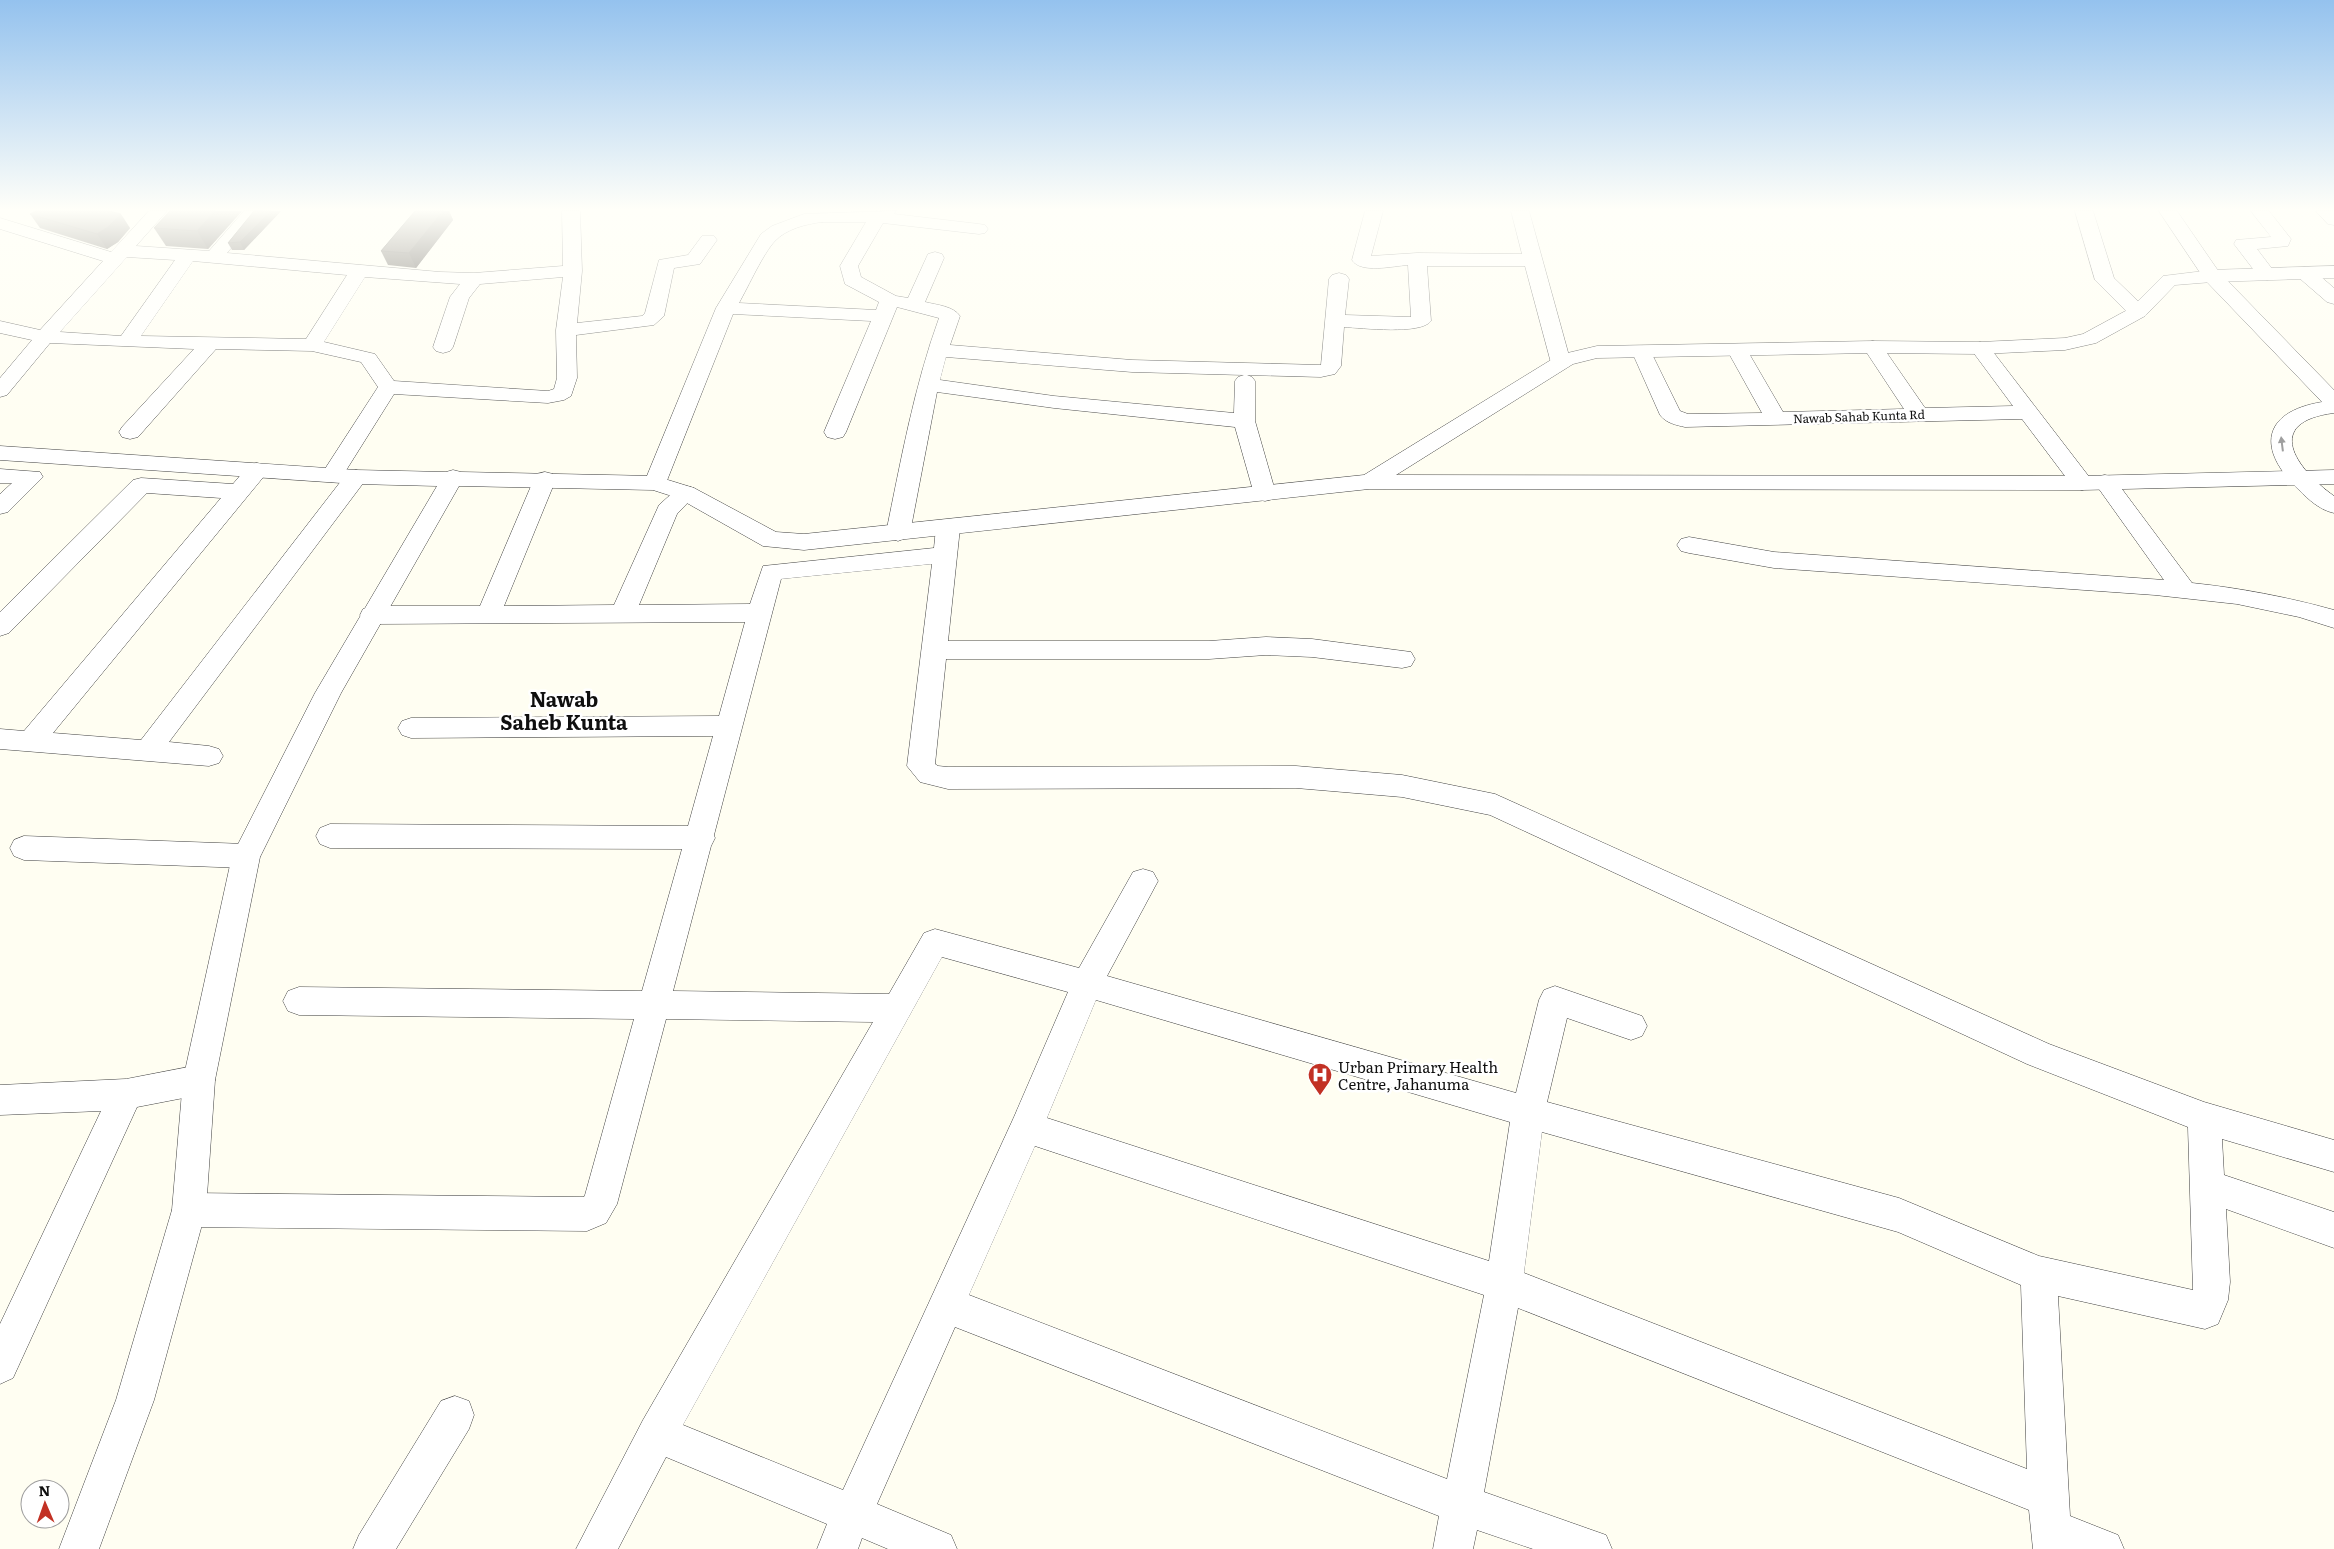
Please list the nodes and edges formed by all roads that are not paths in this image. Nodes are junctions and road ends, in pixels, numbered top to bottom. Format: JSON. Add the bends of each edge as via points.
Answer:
{"nodes":[{"id":1,"x":92,"y":283,"type":"edge"},
{"id":2,"x":168,"y":283,"type":"edge"},
{"id":3,"x":352,"y":283,"type":"edge"},
{"id":4,"x":471,"y":283,"type":"edge"},
{"id":5,"x":572,"y":283,"type":"edge"},
{"id":6,"x":662,"y":283,"type":"edge"},
{"id":7,"x":740,"y":283,"type":"edge"},
{"id":8,"x":856,"y":283,"type":"edge"},
{"id":9,"x":924,"y":283,"type":"edge"},
{"id":10,"x":1339,"y":283,"type":"edge"},
{"id":11,"x":1419,"y":283,"type":"edge"},
{"id":12,"x":1539,"y":283,"type":"edge"},
{"id":13,"x":2108,"y":283,"type":"edge"},
{"id":14,"x":2165,"y":283,"type":"edge"},
{"id":15,"x":2219,"y":283,"type":"edge"},
{"id":16,"x":2317,"y":283,"type":"edge"},
{"id":17,"x":2334,"y":298,"type":"edge"},
{"id":18,"x":914,"y":306,"type":"junction"},
{"id":19,"x":726,"y":308,"type":"junction"},
{"id":20,"x":886,"y":308,"type":"junction"},
{"id":21,"x":2138,"y":312,"type":"junction"},
{"id":22,"x":1336,"y":320,"type":"junction"},
{"id":23,"x":0,"y":327,"type":"edge"},
{"id":24,"x":566,"y":330,"type":"junction"},
{"id":25,"x":44,"y":337,"type":"junction"},
{"id":26,"x":127,"y":342,"type":"junction"},
{"id":27,"x":211,"y":343,"type":"junction"},
{"id":28,"x":312,"y":345,"type":"junction"},
{"id":29,"x":443,"y":347,"type":"dead end"},
{"id":30,"x":1873,"y":347,"type":"junction"},
{"id":31,"x":1980,"y":348,"type":"junction"},
{"id":32,"x":937,"y":350,"type":"junction"},
{"id":33,"x":1737,"y":350,"type":"junction"},
{"id":34,"x":1642,"y":352,"type":"junction"},
{"id":35,"x":1561,"y":363,"type":"junction"},
{"id":36,"x":1245,"y":381,"type":"dead end"},
{"id":37,"x":928,"y":384,"type":"junction"},
{"id":38,"x":388,"y":386,"type":"junction"},
{"id":39,"x":0,"y":391,"type":"edge"},
{"id":40,"x":2334,"y":402,"type":"edge"},
{"id":41,"x":2334,"y":407,"type":"edge"},
{"id":42,"x":2030,"y":412,"type":"junction"},
{"id":43,"x":1919,"y":415,"type":"junction"},
{"id":44,"x":1776,"y":419,"type":"junction"},
{"id":45,"x":1244,"y":421,"type":"junction"},
{"id":46,"x":130,"y":432,"type":"dead end"},
{"id":47,"x":835,"y":432,"type":"dead end"},
{"id":48,"x":0,"y":453,"type":"edge"},
{"id":49,"x":257,"y":470,"type":"junction"},
{"id":50,"x":0,"y":476,"type":"edge"},
{"id":51,"x":332,"y":476,"type":"junction"},
{"id":52,"x":356,"y":477,"type":"junction"},
{"id":53,"x":453,"y":477,"type":"junction"},
{"id":54,"x":2334,"y":477,"type":"edge"},
{"id":55,"x":2299,"y":478,"type":"junction"},
{"id":56,"x":545,"y":480,"type":"junction"},
{"id":57,"x":1370,"y":482,"type":"junction"},
{"id":58,"x":2093,"y":482,"type":"junction"},
{"id":59,"x":655,"y":483,"type":"junction"},
{"id":60,"x":239,"y":492,"type":"junction"},
{"id":61,"x":686,"y":493,"type":"junction"},
{"id":62,"x":1265,"y":494,"type":"junction"},
{"id":63,"x":2334,"y":506,"type":"edge"},
{"id":64,"x":0,"y":507,"type":"edge"},
{"id":65,"x":898,"y":533,"type":"junction"},
{"id":66,"x":947,"y":541,"type":"junction"},
{"id":67,"x":1690,"y":544,"type":"dead end"},
{"id":68,"x":2184,"y":590,"type":"junction"},
{"id":69,"x":761,"y":613,"type":"junction"},
{"id":70,"x":488,"y":614,"type":"junction"},
{"id":71,"x":623,"y":614,"type":"junction"},
{"id":72,"x":372,"y":615,"type":"junction"},
{"id":73,"x":2334,"y":619,"type":"edge"},
{"id":74,"x":0,"y":626,"type":"edge"},
{"id":75,"x":935,"y":650,"type":"junction"},
{"id":76,"x":1402,"y":659,"type":"dead end"},
{"id":77,"x":731,"y":726,"type":"junction"},
{"id":78,"x":411,"y":728,"type":"dead end"},
{"id":79,"x":0,"y":739,"type":"edge"},
{"id":80,"x":30,"y":742,"type":"junction"},
{"id":81,"x":148,"y":751,"type":"junction"},
{"id":82,"x":210,"y":756,"type":"dead end"},
{"id":83,"x":330,"y":836,"type":"dead end"},
{"id":84,"x":701,"y":838,"type":"junction"},
{"id":85,"x":24,"y":848,"type":"dead end"},
{"id":86,"x":246,"y":856,"type":"junction"},
{"id":87,"x":1143,"y":881,"type":"dead end"},
{"id":88,"x":1087,"y":984,"type":"junction"},
{"id":89,"x":299,"y":1001,"type":"dead end"},
{"id":90,"x":654,"y":1004,"type":"junction"},
{"id":91,"x":898,"y":1008,"type":"junction"},
{"id":92,"x":1630,"y":1026,"type":"dead end"},
{"id":93,"x":199,"y":1080,"type":"junction"},
{"id":94,"x":126,"y":1094,"type":"junction"},
{"id":95,"x":0,"y":1100,"type":"edge"},
{"id":96,"x":1528,"y":1112,"type":"junction"},
{"id":97,"x":2204,"y":1118,"type":"junction"},
{"id":98,"x":1026,"y":1127,"type":"junction"},
{"id":99,"x":2334,"y":1156,"type":"edge"},
{"id":100,"x":2208,"y":1186,"type":"junction"},
{"id":101,"x":189,"y":1210,"type":"junction"},
{"id":102,"x":2334,"y":1230,"type":"edge"},
{"id":103,"x":2039,"y":1274,"type":"junction"},
{"id":104,"x":1504,"y":1284,"type":"junction"},
{"id":105,"x":946,"y":1305,"type":"junction"},
{"id":106,"x":0,"y":1366,"type":"edge"},
{"id":107,"x":455,"y":1415,"type":"dead end"},
{"id":108,"x":657,"y":1434,"type":"junction"},
{"id":109,"x":1461,"y":1504,"type":"junction"},
{"id":110,"x":852,"y":1514,"type":"junction"},
{"id":111,"x":2051,"y":1525,"type":"edge"},
{"id":112,"x":79,"y":1549,"type":"edge"},
{"id":113,"x":373,"y":1549,"type":"edge"},
{"id":114,"x":596,"y":1549,"type":"edge"},
{"id":115,"x":837,"y":1549,"type":"edge"},
{"id":116,"x":937,"y":1549,"type":"edge"},
{"id":117,"x":1453,"y":1549,"type":"edge"},
{"id":118,"x":1592,"y":1549,"type":"edge"},
{"id":119,"x":2104,"y":1549,"type":"edge"}],
"edges":[{"from":1,"to":25,"type":"street"},
{"from":2,"to":26,"type":"street"},
{"from":3,"to":28,"type":"street"},
{"from":4,"to":29,"type":"street","via":[[460,297]]},
{"from":5,"to":24,"type":"street"},
{"from":6,"to":24,"type":"street","via":[[654,316],[647,321]]},
{"from":7,"to":19,"type":"street"},
{"from":8,"to":20,"type":"street"},
{"from":9,"to":18,"type":"street"},
{"from":10,"to":22,"type":"street"},
{"from":11,"to":22,"type":"street","via":[[1420,322]]},
{"from":12,"to":35,"type":"street"},
{"from":13,"to":21,"type":"street"},
{"from":14,"to":21,"type":"street"},
{"from":15,"to":40,"type":"street"},
{"from":16,"to":17,"type":"street"},
{"from":18,"to":20,"type":"street"},
{"from":18,"to":32,"type":"street","via":[[950,316]]},
{"from":19,"to":20,"type":"street"},
{"from":19,"to":59,"type":"street"},
{"from":20,"to":47,"type":"street"},
{"from":21,"to":31,"type":"street","via":[[2089,338],[2073,342]]},
{"from":22,"to":32,"type":"street","via":[[1331,366],[1321,371],[1132,366]]},
{"from":23,"to":25,"type":"street"},
{"from":24,"to":38,"type":"street","via":[[566,388],[557,396]]},
{"from":25,"to":26,"type":"street"},
{"from":25,"to":39,"type":"street"},
{"from":26,"to":27,"type":"street"},
{"from":27,"to":28,"type":"street"},
{"from":27,"to":46,"type":"street"},
{"from":28,"to":38,"type":"street","via":[[368,358]]},
{"from":30,"to":31,"type":"street"},
{"from":30,"to":33,"type":"street"},
{"from":30,"to":43,"type":"street"},
{"from":31,"to":42,"type":"street"},
{"from":32,"to":37,"type":"street"},
{"from":33,"to":34,"type":"street"},
{"from":33,"to":44,"type":"street"},
{"from":34,"to":35,"type":"street","via":[[1596,352]]},
{"from":34,"to":44,"type":"street","name":"Nawab Sahab Kunta Rd","via":[[1668,410],[1676,418],[1685,421]]},
{"from":35,"to":57,"type":"street"},
{"from":36,"to":45,"type":"street"},
{"from":37,"to":45,"type":"street","via":[[1054,402]]},
{"from":37,"to":65,"type":"street"},
{"from":38,"to":51,"type":"street"},
{"from":55,"to":41,"type":"street","one_way":true,"via":[[2283,456],[2280,436],[2290,421],[2309,410]]},
{"from":42,"to":43,"type":"street","name":"Nawab Sahab Kunta Rd"},
{"from":42,"to":58,"type":"street"},
{"from":43,"to":44,"type":"street","name":"Nawab Sahab Kunta Rd"},
{"from":45,"to":62,"type":"street"},
{"from":48,"to":49,"type":"street"},
{"from":49,"to":51,"type":"street"},
{"from":49,"to":60,"type":"street"},
{"from":50,"to":64,"type":"street","via":[[32,477]]},
{"from":51,"to":52,"type":"street"},
{"from":52,"to":53,"type":"street"},
{"from":52,"to":81,"type":"street"},
{"from":53,"to":56,"type":"street"},
{"from":53,"to":72,"type":"street"},
{"from":54,"to":55,"type":"street"},
{"from":55,"to":58,"type":"street"},
{"from":55,"to":63,"type":"street"},
{"from":56,"to":59,"type":"street"},
{"from":56,"to":70,"type":"street"},
{"from":57,"to":58,"type":"street"},
{"from":57,"to":62,"type":"street"},
{"from":58,"to":68,"type":"street"},
{"from":59,"to":61,"type":"street"},
{"from":60,"to":74,"type":"street","via":[[141,485]]},
{"from":60,"to":80,"type":"street"},
{"from":61,"to":65,"type":"street","via":[[771,540],[804,542]]},
{"from":61,"to":71,"type":"street","via":[[667,510]]},
{"from":62,"to":66,"type":"street"},
{"from":65,"to":66,"type":"street"},
{"from":66,"to":69,"type":"street","via":[[776,570],[769,576]]},
{"from":66,"to":75,"type":"street"},
{"from":67,"to":68,"type":"street","via":[[1774,560]]},
{"from":68,"to":73,"type":"street","via":[[2246,598]]},
{"from":69,"to":71,"type":"street"},
{"from":69,"to":77,"type":"street"},
{"from":70,"to":71,"type":"street"},
{"from":70,"to":72,"type":"street"},
{"from":72,"to":86,"type":"street","via":[[310,726]]},
{"from":75,"to":76,"type":"street","via":[[1209,650],[1266,646]]},
{"from":75,"to":97,"type":"street","via":[[921,766],[926,774],[934,777],[1296,777],[1402,786],[1495,805],[2038,1054]]},
{"from":77,"to":78,"type":"street"},
{"from":77,"to":84,"type":"street"},
{"from":79,"to":80,"type":"street"},
{"from":80,"to":81,"type":"street"},
{"from":81,"to":82,"type":"street"},
{"from":83,"to":84,"type":"street"},
{"from":84,"to":90,"type":"street"},
{"from":85,"to":86,"type":"street"},
{"from":86,"to":93,"type":"street"},
{"from":87,"to":88,"type":"street"},
{"from":88,"to":91,"type":"street","via":[[935,942]]},
{"from":88,"to":96,"type":"street"},
{"from":88,"to":98,"type":"street"},
{"from":89,"to":90,"type":"street"},
{"from":90,"to":91,"type":"street"},
{"from":90,"to":101,"type":"street","via":[[600,1204],[594,1211],[587,1214]]},
{"from":91,"to":108,"type":"street"},
{"from":92,"to":96,"type":"street","via":[[1555,1000]]},
{"from":93,"to":94,"type":"street"},
{"from":93,"to":101,"type":"street"},
{"from":94,"to":95,"type":"street"},
{"from":94,"to":106,"type":"street"},
{"from":96,"to":103,"type":"street","via":[[1899,1215]]},
{"from":96,"to":104,"type":"street"},
{"from":97,"to":99,"type":"street"},
{"from":97,"to":100,"type":"street"},
{"from":98,"to":104,"type":"street"},
{"from":98,"to":105,"type":"street"},
{"from":100,"to":102,"type":"street"},
{"from":100,"to":103,"type":"street","via":[[2212,1282],[2210,1300],[2204,1311]]},
{"from":101,"to":112,"type":"street","via":[[135,1400]]},
{"from":103,"to":111,"type":"street"},
{"from":104,"to":109,"type":"street"},
{"from":104,"to":111,"type":"street"},
{"from":105,"to":109,"type":"street"},
{"from":105,"to":110,"type":"street"},
{"from":107,"to":113,"type":"street"},
{"from":108,"to":110,"type":"street"},
{"from":108,"to":114,"type":"street"},
{"from":109,"to":117,"type":"street"},
{"from":109,"to":118,"type":"street"},
{"from":110,"to":115,"type":"street"},
{"from":110,"to":116,"type":"street"},
{"from":111,"to":119,"type":"street"}]}
